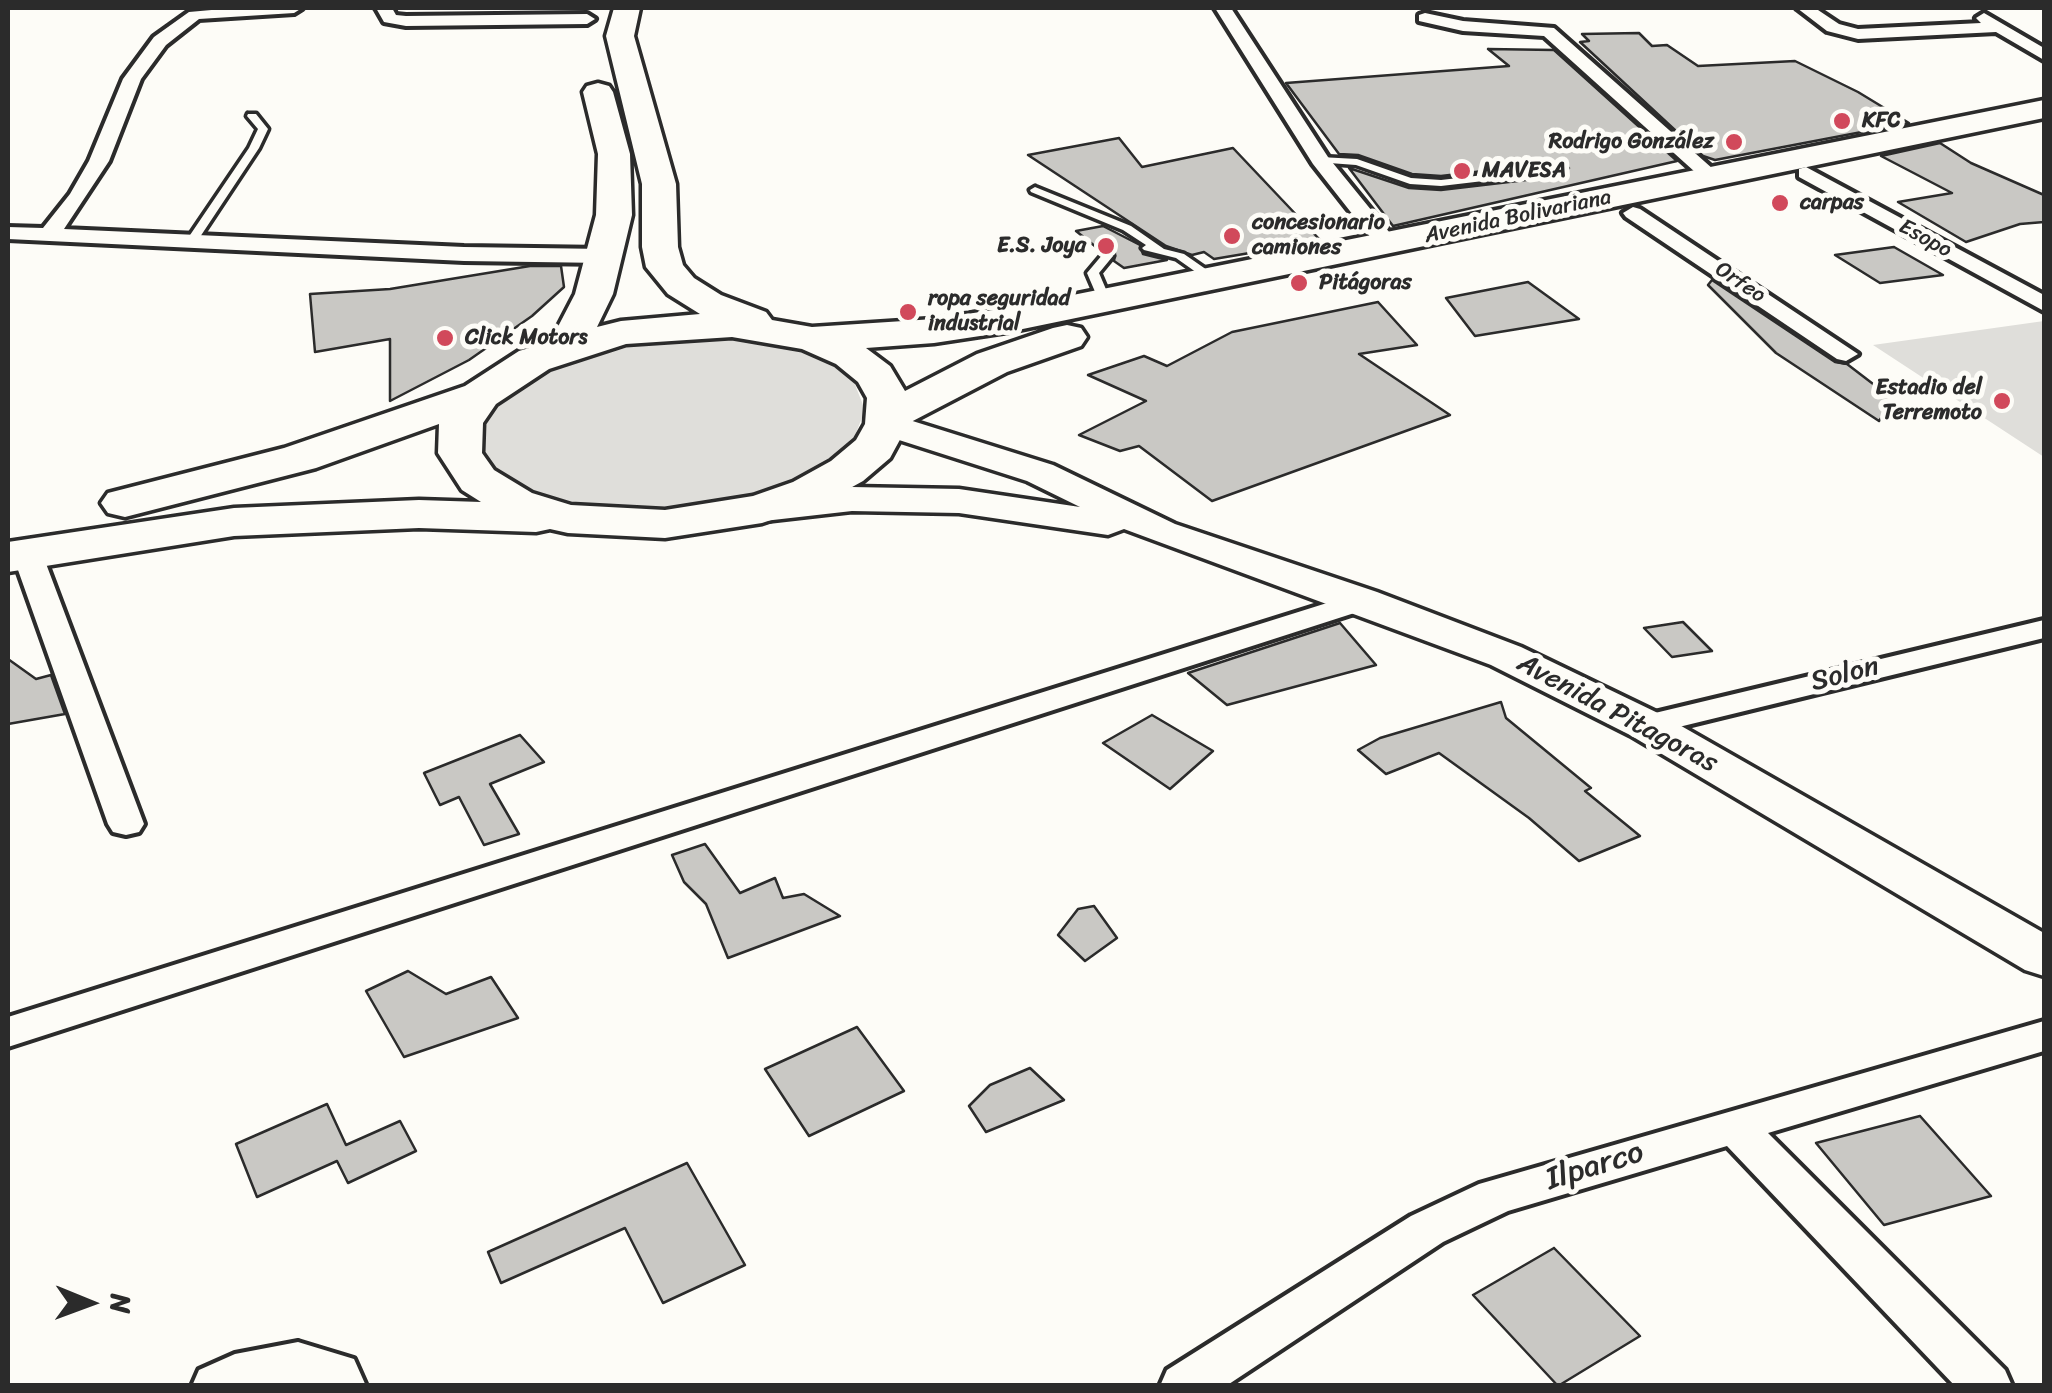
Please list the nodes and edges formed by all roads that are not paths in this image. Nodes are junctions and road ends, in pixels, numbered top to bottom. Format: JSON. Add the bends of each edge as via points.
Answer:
{"nodes":[{"id":1,"x":294,"y":8,"type":"edge"},
{"id":2,"x":384,"y":8,"type":"edge"},
{"id":3,"x":628,"y":8,"type":"edge"},
{"id":4,"x":1223,"y":8,"type":"edge"},
{"id":5,"x":1806,"y":8,"type":"edge"},
{"id":6,"x":1966,"y":8,"type":"edge"},
{"id":7,"x":195,"y":11,"type":"edge"},
{"id":8,"x":590,"y":13,"type":"edge"},
{"id":9,"x":1424,"y":18,"type":"dead end"},
{"id":10,"x":2002,"y":27,"type":"junction"},
{"id":11,"x":2044,"y":54,"type":"edge"},
{"id":12,"x":2044,"y":109,"type":"edge"},
{"id":13,"x":252,"y":116,"type":"dead end"},
{"id":14,"x":2044,"y":121,"type":"edge"},
{"id":15,"x":1320,"y":160,"type":"junction"},
{"id":16,"x":1560,"y":170,"type":"dead end"},
{"id":17,"x":1806,"y":173,"type":"junction"},
{"id":18,"x":1712,"y":177,"type":"junction"},
{"id":19,"x":1035,"y":190,"type":"dead end"},
{"id":20,"x":1633,"y":213,"type":"junction"},
{"id":21,"x":8,"y":233,"type":"edge"},
{"id":22,"x":49,"y":234,"type":"junction"},
{"id":23,"x":192,"y":240,"type":"junction"},
{"id":24,"x":1386,"y":243,"type":"junction"},
{"id":25,"x":1138,"y":248,"type":"dead end"},
{"id":26,"x":1159,"y":248,"type":"junction"},
{"id":27,"x":604,"y":256,"type":"junction"},
{"id":28,"x":1107,"y":256,"type":"dead end"},
{"id":29,"x":1214,"y":279,"type":"junction"},
{"id":30,"x":1105,"y":302,"type":"junction"},
{"id":31,"x":2044,"y":304,"type":"edge"},
{"id":32,"x":798,"y":336,"type":"junction"},
{"id":33,"x":568,"y":346,"type":"junction"},
{"id":34,"x":1846,"y":354,"type":"dead end"},
{"id":35,"x":480,"y":395,"type":"junction"},
{"id":36,"x":887,"y":420,"type":"junction"},
{"id":37,"x":762,"y":509,"type":"junction"},
{"id":38,"x":568,"y":519,"type":"junction"},
{"id":39,"x":1160,"y":532,"type":"junction"},
{"id":40,"x":14,"y":546,"type":"edge"},
{"id":41,"x":1362,"y":601,"type":"junction"},
{"id":42,"x":2044,"y":629,"type":"edge"},
{"id":43,"x":1646,"y":725,"type":"junction"},
{"id":44,"x":126,"y":824,"type":"dead end"},
{"id":45,"x":2038,"y":947,"type":"edge"},
{"id":46,"x":8,"y":1032,"type":"edge"},
{"id":47,"x":2044,"y":1036,"type":"edge"},
{"id":48,"x":1733,"y":1125,"type":"junction"},
{"id":49,"x":216,"y":1386,"type":"edge"},
{"id":50,"x":342,"y":1386,"type":"edge"},
{"id":51,"x":1184,"y":1386,"type":"edge"},
{"id":52,"x":1988,"y":1386,"type":"edge"}],
"edges":[{"from":1,"to":7,"type":"street"},
{"from":2,"to":8,"type":"street","via":[[390,19],[406,21]]},
{"from":3,"to":32,"type":"highway","via":[[620,36],[659,184],[665,267],[707,303]]},
{"from":4,"to":15,"type":"street"},
{"from":5,"to":10,"type":"street","via":[[1833,28],[1858,34]]},
{"from":6,"to":10,"type":"street"},
{"from":7,"to":22,"type":"street","via":[[146,55],[99,161]]},
{"from":8,"to":27,"type":"highway","via":[[585,42],[614,154],[614,215]]},
{"from":9,"to":18,"type":"street","via":[[1548,30]]},
{"from":10,"to":11,"type":"street"},
{"from":12,"to":18,"type":"highway","name":"Avenida Bolivariana"},
{"from":13,"to":23,"type":"lane","via":[[263,129],[254,148]]},
{"from":14,"to":17,"type":"highway","name":"Avenida Bolivariana"},
{"from":15,"to":16,"type":"lane","via":[[1357,162],[1410,182]]},
{"from":15,"to":24,"type":"street"},
{"from":17,"to":20,"type":"highway","name":"Avenida Bolivariana"},
{"from":17,"to":31,"type":"street","name":"Esopo"},
{"from":18,"to":24,"type":"highway","name":"Avenida Bolivariana"},
{"from":19,"to":26,"type":"lane"},
{"from":20,"to":34,"type":"street","name":"Orfeo"},
{"from":20,"to":36,"type":"highway","name":"Avenida Bolivariana","via":[[1092,330],[992,363]]},
{"from":21,"to":22,"type":"street"},
{"from":22,"to":23,"type":"street"},
{"from":23,"to":27,"type":"street"},
{"from":24,"to":29,"type":"highway","name":"Avenida Bolivariana"},
{"from":25,"to":26,"type":"lane"},
{"from":26,"to":29,"type":"lane"},
{"from":27,"to":33,"type":"highway"},
{"from":28,"to":30,"type":"lane","via":[[1092,272]]},
{"from":29,"to":30,"type":"highway","name":"Avenida Bolivariana"},
{"from":30,"to":32,"type":"highway","name":"Avenida Bolivariana","via":[[970,327]]},
{"from":32,"to":33,"type":"highway","via":[[732,325],[676,326]]},
{"from":32,"to":36,"type":"highway","via":[[850,355],[875,375],[888,398]]},
{"from":33,"to":35,"type":"highway","via":[[503,376]]},
{"from":35,"to":38,"type":"highway","via":[[461,424],[460,453],[478,480],[515,503]]},
{"from":35,"to":40,"type":"highway"},
{"from":36,"to":37,"type":"highway","via":[[874,448],[848,471]]},
{"from":36,"to":39,"type":"main road","name":"Avenida Pitagoras","via":[[1040,473]]},
{"from":37,"to":38,"type":"highway","via":[[665,524]]},
{"from":37,"to":39,"type":"main road","name":"Avenida Pitagoras","via":[[852,499],[959,501]]},
{"from":38,"to":40,"type":"highway","via":[[419,514],[234,522]]},
{"from":39,"to":41,"type":"main road","name":"Avenida Pitagoras"},
{"from":40,"to":44,"type":"street"},
{"from":41,"to":43,"type":"main road","name":"Avenida Pitagoras","via":[[1506,656]]},
{"from":41,"to":46,"type":"street"},
{"from":42,"to":43,"type":"street","name":"Solon"},
{"from":43,"to":45,"type":"main road","name":"Avenida Pitagoras"},
{"from":47,"to":48,"type":"street","name":"Ilparco"},
{"from":48,"to":51,"type":"street","name":"Ilparco","via":[[1496,1197],[1427,1229]]},
{"from":48,"to":52,"type":"street"},
{"from":49,"to":50,"type":"street","via":[[252,1369],[298,1362],[337,1374]]}]}
